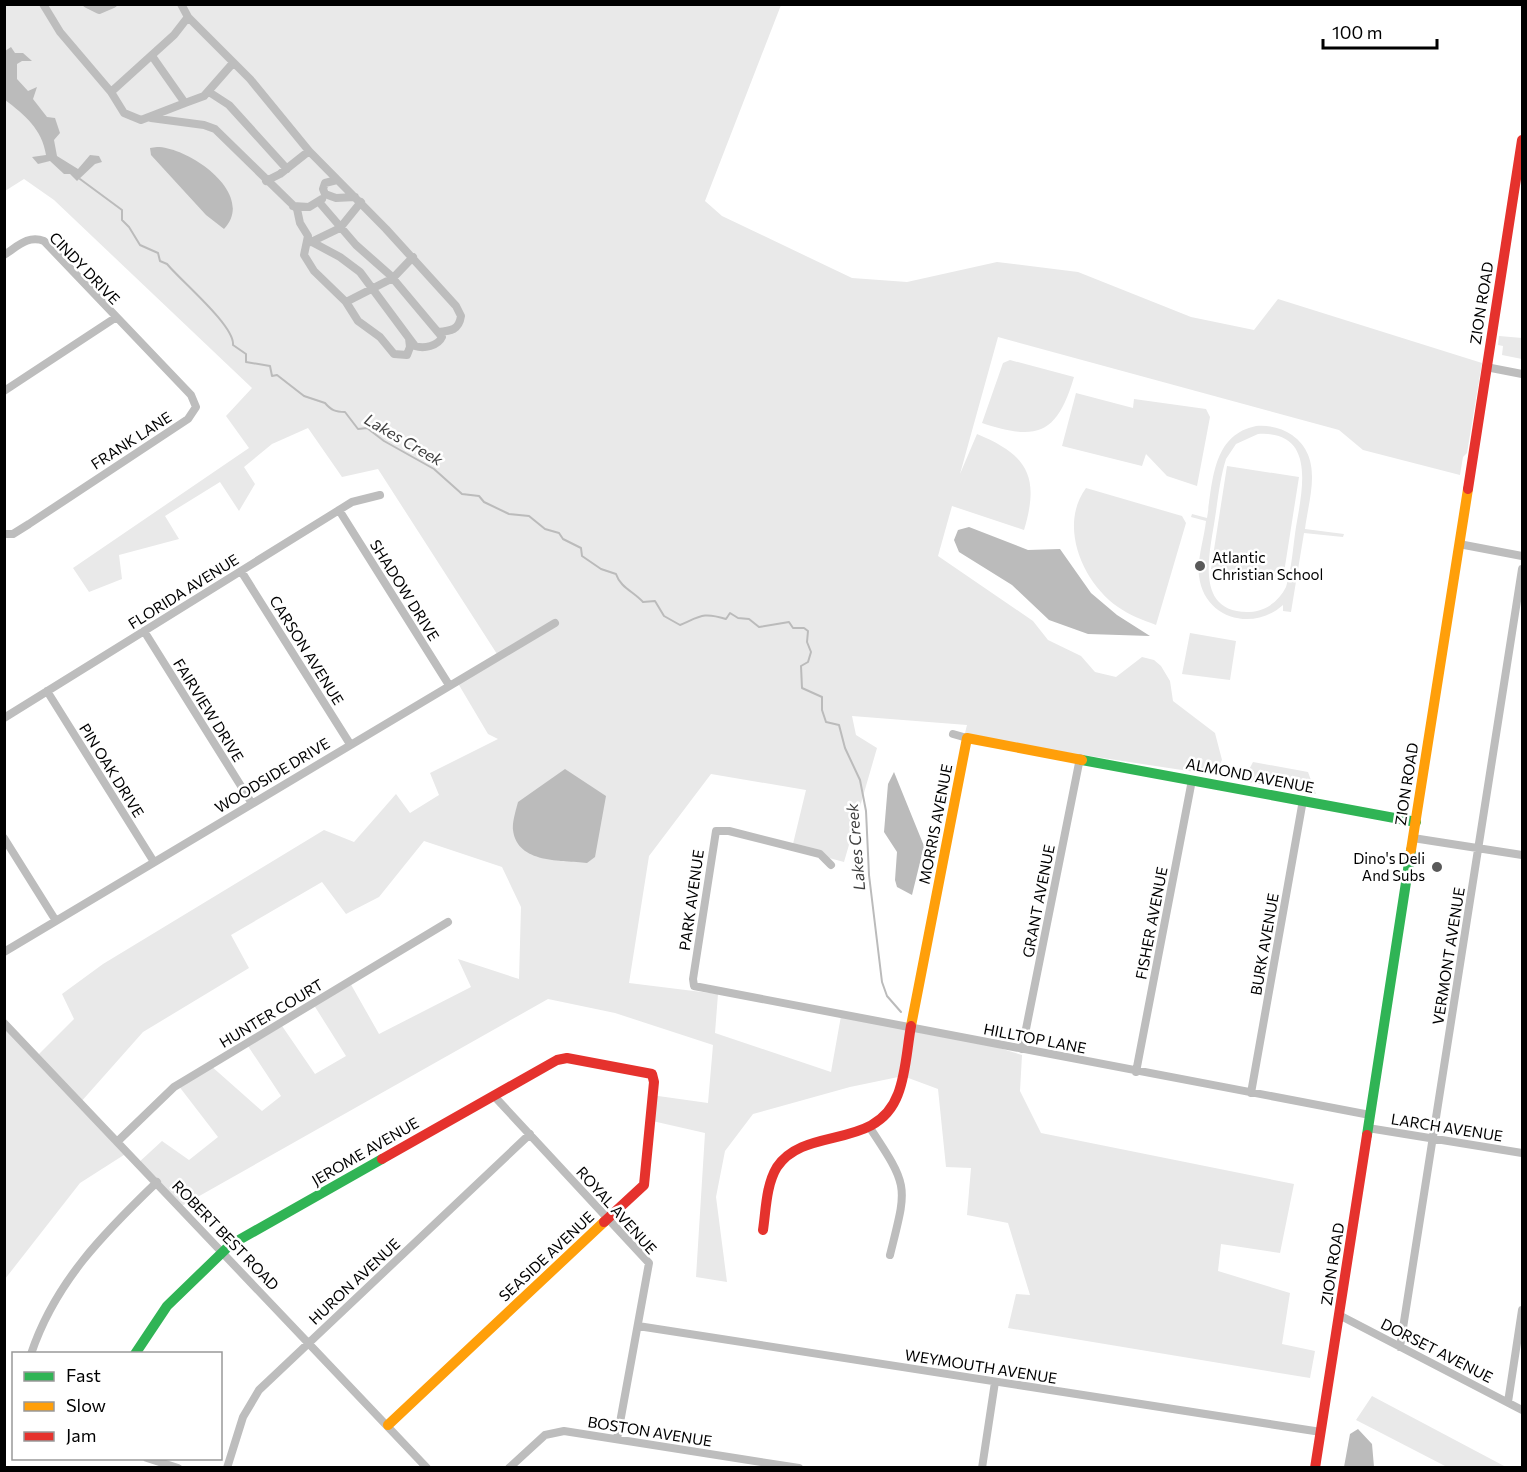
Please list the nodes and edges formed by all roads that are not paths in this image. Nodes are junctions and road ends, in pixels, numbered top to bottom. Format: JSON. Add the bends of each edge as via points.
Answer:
{"nodes":[{"id":1,"x":42,"y":4,"type":"edge"},
{"id":2,"x":87,"y":4,"type":"edge"},
{"id":3,"x":113,"y":4,"type":"edge"},
{"id":4,"x":180,"y":4,"type":"edge"},
{"id":5,"x":188,"y":17,"type":"junction"},
{"id":6,"x":152,"y":56,"type":"junction"},
{"id":7,"x":233,"y":63,"type":"junction"},
{"id":8,"x":111,"y":92,"type":"junction"},
{"id":9,"x":209,"y":92,"type":"junction"},
{"id":10,"x":185,"y":103,"type":"junction"},
{"id":11,"x":151,"y":118,"type":"junction"},
{"id":12,"x":1522,"y":140,"type":"edge"},
{"id":13,"x":309,"y":151,"type":"junction"},
{"id":14,"x":287,"y":169,"type":"junction"},
{"id":15,"x":337,"y":180,"type":"junction"},
{"id":16,"x":266,"y":181,"type":"junction"},
{"id":17,"x":325,"y":194,"type":"junction"},
{"id":18,"x":358,"y":200,"type":"junction"},
{"id":19,"x":319,"y":202,"type":"junction"},
{"id":20,"x":293,"y":206,"type":"junction"},
{"id":21,"x":340,"y":228,"type":"junction"},
{"id":22,"x":310,"y":242,"type":"junction"},
{"id":23,"x":4,"y":255,"type":"edge"},
{"id":24,"x":413,"y":257,"type":"junction"},
{"id":25,"x":393,"y":278,"type":"junction"},
{"id":26,"x":371,"y":290,"type":"junction"},
{"id":27,"x":346,"y":302,"type":"junction"},
{"id":28,"x":115,"y":318,"type":"junction"},
{"id":29,"x":438,"y":332,"type":"junction"},
{"id":30,"x":409,"y":338,"type":"junction"},
{"id":31,"x":1486,"y":367,"type":"junction"},
{"id":32,"x":1522,"y":374,"type":"edge"},
{"id":33,"x":4,"y":391,"type":"edge"},
{"id":34,"x":381,"y":495,"type":"dead end"},
{"id":35,"x":339,"y":510,"type":"junction"},
{"id":36,"x":4,"y":534,"type":"edge"},
{"id":37,"x":1459,"y":544,"type":"junction"},
{"id":38,"x":1522,"y":556,"type":"edge"},
{"id":39,"x":1522,"y":569,"type":"edge"},
{"id":40,"x":241,"y":571,"type":"junction"},
{"id":41,"x":555,"y":623,"type":"dead end"},
{"id":42,"x":144,"y":631,"type":"junction"},
{"id":43,"x":449,"y":685,"type":"junction"},
{"id":44,"x":47,"y":692,"type":"junction"},
{"id":45,"x":4,"y":718,"type":"edge"},
{"id":46,"x":953,"y":734,"type":"dead end"},
{"id":47,"x":967,"y":738,"type":"junction"},
{"id":48,"x":350,"y":744,"type":"junction"},
{"id":49,"x":1080,"y":759,"type":"junction"},
{"id":50,"x":1192,"y":780,"type":"junction"},
{"id":51,"x":1304,"y":800,"type":"junction"},
{"id":52,"x":251,"y":802,"type":"junction"},
{"id":53,"x":1416,"y":822,"type":"junction"},
{"id":54,"x":4,"y":838,"type":"edge"},
{"id":55,"x":1413,"y":838,"type":"junction"},
{"id":56,"x":1479,"y":848,"type":"junction"},
{"id":57,"x":1522,"y":855,"type":"edge"},
{"id":58,"x":154,"y":862,"type":"junction"},
{"id":59,"x":831,"y":865,"type":"dead end"},
{"id":60,"x":56,"y":921,"type":"junction"},
{"id":61,"x":448,"y":922,"type":"dead end"},
{"id":62,"x":4,"y":952,"type":"edge"},
{"id":63,"x":696,"y":988,"type":"joint"},
{"id":64,"x":4,"y":1023,"type":"edge"},
{"id":65,"x":911,"y":1029,"type":"junction"},
{"id":66,"x":1022,"y":1049,"type":"junction"},
{"id":67,"x":1136,"y":1072,"type":"junction"},
{"id":68,"x":652,"y":1074,"type":"joint"},
{"id":69,"x":1251,"y":1093,"type":"junction"},
{"id":70,"x":494,"y":1096,"type":"junction"},
{"id":71,"x":1370,"y":1115,"type":"junction"},
{"id":72,"x":870,"y":1128,"type":"junction"},
{"id":73,"x":1368,"y":1128,"type":"junction"},
{"id":74,"x":530,"y":1134,"type":"junction"},
{"id":75,"x":1433,"y":1138,"type":"junction"},
{"id":76,"x":118,"y":1141,"type":"junction"},
{"id":77,"x":1522,"y":1153,"type":"edge"},
{"id":78,"x":157,"y":1182,"type":"junction"},
{"id":79,"x":609,"y":1218,"type":"junction"},
{"id":80,"x":764,"y":1230,"type":"dead end"},
{"id":81,"x":223,"y":1252,"type":"junction"},
{"id":82,"x":890,"y":1255,"type":"dead end"},
{"id":83,"x":1522,"y":1310,"type":"edge"},
{"id":84,"x":1339,"y":1315,"type":"junction"},
{"id":85,"x":638,"y":1326,"type":"junction"},
{"id":86,"x":309,"y":1342,"type":"junction"},
{"id":87,"x":1400,"y":1347,"type":"junction"},
{"id":88,"x":31,"y":1352,"type":"edge"},
{"id":89,"x":136,"y":1352,"type":"edge"},
{"id":90,"x":995,"y":1382,"type":"junction"},
{"id":91,"x":1508,"y":1402,"type":"junction"},
{"id":92,"x":1522,"y":1410,"type":"edge"},
{"id":93,"x":388,"y":1425,"type":"junction"},
{"id":94,"x":1321,"y":1432,"type":"junction"},
{"id":95,"x":617,"y":1439,"type":"junction"},
{"id":96,"x":154,"y":1460,"type":"edge"},
{"id":97,"x":778,"y":1466,"type":"edge"},
{"id":98,"x":178,"y":1467,"type":"edge"},
{"id":99,"x":227,"y":1467,"type":"edge"},
{"id":100,"x":427,"y":1467,"type":"edge"},
{"id":101,"x":509,"y":1467,"type":"edge"},
{"id":102,"x":799,"y":1467,"type":"edge"},
{"id":103,"x":982,"y":1467,"type":"edge"},
{"id":104,"x":1315,"y":1467,"type":"edge"}],
"edges":[{"from":1,"to":8,"type":"street","via":[[60,32]]},
{"from":2,"to":3,"type":"street","via":[[99,10]]},
{"from":4,"to":5,"type":"street"},
{"from":5,"to":6,"type":"street"},
{"from":5,"to":7,"type":"street"},
{"from":6,"to":8,"type":"street"},
{"from":6,"to":10,"type":"street"},
{"from":7,"to":9,"type":"street"},
{"from":7,"to":13,"type":"street"},
{"from":8,"to":11,"type":"street","via":[[129,116]]},
{"from":9,"to":10,"type":"street"},
{"from":9,"to":14,"type":"street","via":[[229,105]]},
{"from":10,"to":11,"type":"street"},
{"from":11,"to":16,"type":"street","via":[[211,127]]},
{"from":12,"to":31,"type":"street","name":"ZION ROAD"},
{"from":13,"to":14,"type":"street"},
{"from":13,"to":15,"type":"street"},
{"from":14,"to":16,"type":"street"},
{"from":15,"to":17,"type":"street","via":[[325,183]]},
{"from":15,"to":18,"type":"street"},
{"from":16,"to":20,"type":"street"},
{"from":17,"to":18,"type":"street"},
{"from":17,"to":19,"type":"street"},
{"from":18,"to":21,"type":"street"},
{"from":18,"to":24,"type":"street"},
{"from":19,"to":20,"type":"street","via":[[309,207]]},
{"from":19,"to":21,"type":"street"},
{"from":20,"to":22,"type":"street"},
{"from":21,"to":22,"type":"street"},
{"from":21,"to":25,"type":"street"},
{"from":22,"to":26,"type":"street","via":[[355,268]]},
{"from":22,"to":27,"type":"street","via":[[304,255],[306,261]]},
{"from":23,"to":28,"type":"street","name":"CINDY DRIVE","via":[[28,239],[44,241]]},
{"from":24,"to":25,"type":"street"},
{"from":24,"to":29,"type":"street","via":[[460,312],[456,328]]},
{"from":25,"to":26,"type":"street"},
{"from":25,"to":29,"type":"street"},
{"from":26,"to":27,"type":"street"},
{"from":26,"to":30,"type":"street"},
{"from":27,"to":30,"type":"street","via":[[358,321],[396,356],[408,354]]},
{"from":28,"to":33,"type":"street"},
{"from":28,"to":36,"type":"street","name":"FRANK LANE","via":[[191,395],[194,411],[188,419],[29,524],[13,534]]},
{"from":29,"to":30,"type":"street","via":[[440,341],[422,348]]},
{"from":31,"to":32,"type":"street"},
{"from":31,"to":37,"type":"street","name":"ZION ROAD"},
{"from":34,"to":35,"type":"street","name":"FLORIDA AVENUE","via":[[352,502]]},
{"from":35,"to":40,"type":"street","name":"FLORIDA AVENUE"},
{"from":35,"to":43,"type":"street","name":"SHADOW DRIVE"},
{"from":37,"to":38,"type":"street"},
{"from":37,"to":53,"type":"street","name":"ZION ROAD"},
{"from":39,"to":56,"type":"street","name":"VERMONT AVENUE"},
{"from":40,"to":42,"type":"street","name":"FLORIDA AVENUE"},
{"from":40,"to":48,"type":"street","name":"CARSON AVENUE"},
{"from":41,"to":43,"type":"street","name":"WOODSIDE DRIVE"},
{"from":42,"to":44,"type":"street","name":"FLORIDA AVENUE"},
{"from":42,"to":52,"type":"street","name":"FAIRVIEW DRIVE"},
{"from":43,"to":48,"type":"street","name":"WOODSIDE DRIVE"},
{"from":44,"to":45,"type":"street","name":"FLORIDA AVENUE"},
{"from":44,"to":58,"type":"street","name":"PIN OAK DRIVE"},
{"from":46,"to":47,"type":"street"},
{"from":47,"to":49,"type":"street"},
{"from":47,"to":65,"type":"street","name":"MORRIS AVENUE"},
{"from":48,"to":52,"type":"street","name":"WOODSIDE DRIVE"},
{"from":49,"to":50,"type":"street","name":"ALMOND AVENUE"},
{"from":49,"to":66,"type":"street","name":"GRANT AVENUE"},
{"from":50,"to":51,"type":"street","name":"ALMOND AVENUE"},
{"from":50,"to":67,"type":"street","name":"FISHER AVENUE"},
{"from":51,"to":53,"type":"street","name":"ALMOND AVENUE"},
{"from":51,"to":69,"type":"street","name":"BURK AVENUE"},
{"from":52,"to":58,"type":"street","name":"WOODSIDE DRIVE"},
{"from":53,"to":55,"type":"street","name":"ZION ROAD"},
{"from":54,"to":60,"type":"street"},
{"from":55,"to":56,"type":"street"},
{"from":55,"to":71,"type":"street","name":"ZION ROAD"},
{"from":56,"to":57,"type":"street"},
{"from":56,"to":75,"type":"street","name":"VERMONT AVENUE"},
{"from":58,"to":60,"type":"street","name":"WOODSIDE DRIVE"},
{"from":59,"to":63,"type":"street","name":"PARK AVENUE","via":[[820,854],[716,831],[693,979]]},
{"from":60,"to":62,"type":"street","name":"WOODSIDE DRIVE"},
{"from":61,"to":76,"type":"street","name":"HUNTER COURT","via":[[174,1087]]},
{"from":63,"to":65,"type":"street","name":"HILLTOP LANE"},
{"from":64,"to":76,"type":"street","name":"ROBERT BEST ROAD"},
{"from":65,"to":66,"type":"street","name":"HILLTOP LANE"},
{"from":65,"to":72,"type":"street","name":"MORRIS AVENUE","via":[[898,1095]]},
{"from":66,"to":67,"type":"street","name":"HILLTOP LANE"},
{"from":67,"to":69,"type":"street","name":"HILLTOP LANE"},
{"from":68,"to":70,"type":"street","name":"JEROME AVENUE","via":[[563,1058]]},
{"from":68,"to":79,"type":"street","name":"SEASIDE AVENUE","via":[[646,1179]]},
{"from":69,"to":71,"type":"street","name":"HILLTOP LANE"},
{"from":70,"to":74,"type":"street","name":"ROYAL AVENUE"},
{"from":70,"to":81,"type":"street","name":"JEROME AVENUE"},
{"from":71,"to":73,"type":"street","name":"ZION ROAD"},
{"from":72,"to":80,"type":"street","via":[[803,1147],[786,1157],[774,1177]]},
{"from":72,"to":82,"type":"street","via":[[902,1183],[903,1200]]},
{"from":73,"to":75,"type":"street","name":"LARCH AVENUE"},
{"from":73,"to":84,"type":"street","name":"ZION ROAD"},
{"from":74,"to":79,"type":"street","name":"ROYAL AVENUE"},
{"from":74,"to":86,"type":"street","name":"HURON AVENUE"},
{"from":75,"to":77,"type":"street","name":"LARCH AVENUE"},
{"from":75,"to":87,"type":"street","name":"VERMONT AVENUE"},
{"from":76,"to":78,"type":"street","name":"ROBERT BEST ROAD"},
{"from":78,"to":81,"type":"street","name":"ROBERT BEST ROAD"},
{"from":78,"to":88,"type":"street","via":[[99,1238],[75,1268],[47,1314]]},
{"from":79,"to":85,"type":"street","name":"ROYAL AVENUE","via":[[649,1263]]},
{"from":79,"to":93,"type":"street","name":"SEASIDE AVENUE"},
{"from":81,"to":86,"type":"street","name":"ROBERT BEST ROAD"},
{"from":81,"to":89,"type":"street","name":"JEROME AVENUE","via":[[167,1306]]},
{"from":83,"to":91,"type":"street"},
{"from":84,"to":87,"type":"street","name":"DORSET AVENUE"},
{"from":84,"to":94,"type":"street","name":"ZION ROAD"},
{"from":85,"to":90,"type":"street","name":"WEYMOUTH AVENUE"},
{"from":85,"to":95,"type":"street","name":"ROYAL AVENUE"},
{"from":86,"to":93,"type":"street","name":"ROBERT BEST ROAD"},
{"from":86,"to":99,"type":"street","name":"HURON AVENUE","via":[[254,1395]]},
{"from":87,"to":91,"type":"street","name":"DORSET AVENUE"},
{"from":90,"to":94,"type":"street","name":"WEYMOUTH AVENUE"},
{"from":90,"to":103,"type":"street"},
{"from":91,"to":92,"type":"street","name":"DORSET AVENUE"},
{"from":93,"to":100,"type":"street","name":"ROBERT BEST ROAD"},
{"from":94,"to":104,"type":"street","name":"ZION ROAD"},
{"from":95,"to":97,"type":"street","name":"BOSTON AVENUE"},
{"from":95,"to":101,"type":"street","name":"BOSTON AVENUE","via":[[567,1432],[545,1435]]},
{"from":96,"to":98,"type":"street"},
{"from":97,"to":102,"type":"street","name":"BOSTON AVENUE"}]}
